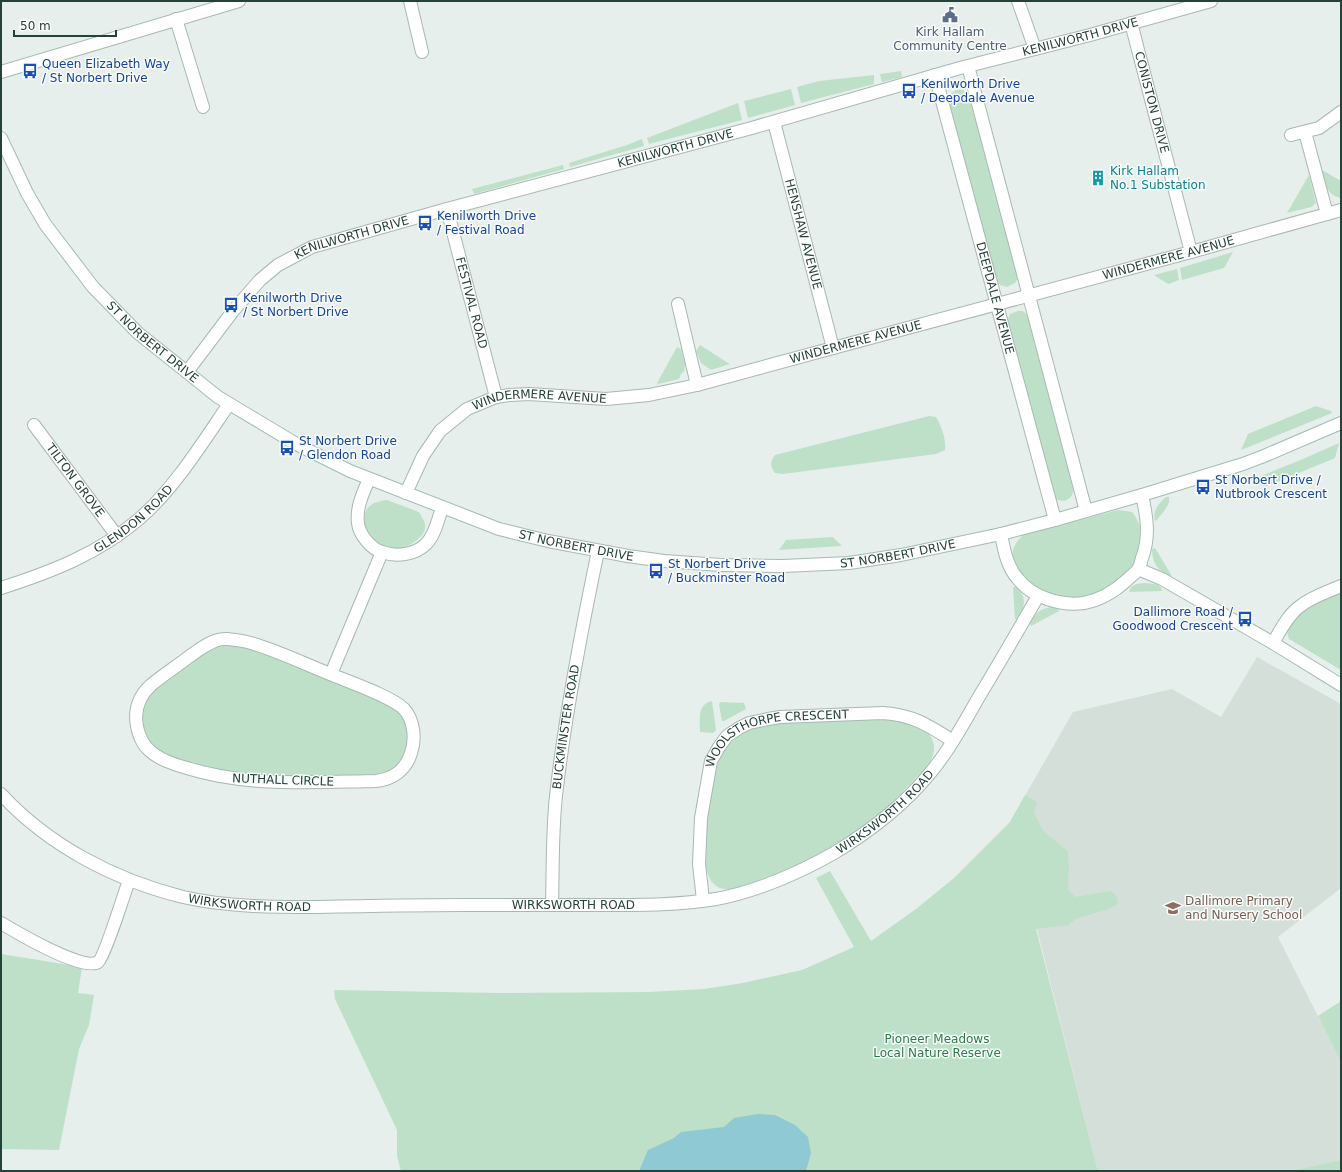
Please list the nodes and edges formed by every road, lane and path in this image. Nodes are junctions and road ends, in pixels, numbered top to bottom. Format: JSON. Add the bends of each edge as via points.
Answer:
{"nodes":[{"id":1,"x":239,"y":1,"type":"edge"},
{"id":2,"x":410,"y":1,"type":"edge"},
{"id":3,"x":1018,"y":1,"type":"edge"},
{"id":4,"x":1212,"y":1,"type":"edge"},
{"id":5,"x":176,"y":19,"type":"junction"},
{"id":6,"x":1131,"y":23,"type":"junction"},
{"id":7,"x":1035,"y":49,"type":"junction"},
{"id":8,"x":422,"y":52,"type":"dead end"},
{"id":9,"x":968,"y":66,"type":"junction"},
{"id":10,"x":1,"y":72,"type":"edge"},
{"id":11,"x":935,"y":75,"type":"junction"},
{"id":12,"x":203,"y":107,"type":"dead end"},
{"id":13,"x":1341,"y":112,"type":"edge"},
{"id":14,"x":774,"y":122,"type":"junction"},
{"id":15,"x":1305,"y":132,"type":"junction"},
{"id":16,"x":1291,"y":135,"type":"dead end"},
{"id":17,"x":2,"y":144,"type":"edge"},
{"id":18,"x":447,"y":209,"type":"junction"},
{"id":19,"x":1341,"y":210,"type":"edge"},
{"id":20,"x":1327,"y":214,"type":"junction"},
{"id":21,"x":1191,"y":252,"type":"junction"},
{"id":22,"x":1028,"y":295,"type":"junction"},
{"id":23,"x":678,"y":304,"type":"dead end"},
{"id":24,"x":996,"y":304,"type":"junction"},
{"id":25,"x":833,"y":348,"type":"junction"},
{"id":26,"x":187,"y":372,"type":"junction"},
{"id":27,"x":697,"y":385,"type":"junction"},
{"id":28,"x":496,"y":397,"type":"junction"},
{"id":29,"x":229,"y":404,"type":"junction"},
{"id":30,"x":1341,"y":423,"type":"edge"},
{"id":31,"x":34,"y":425,"type":"dead end"},
{"id":32,"x":369,"y":479,"type":"junction"},
{"id":33,"x":406,"y":493,"type":"junction"},
{"id":34,"x":1142,"y":495,"type":"junction"},
{"id":35,"x":442,"y":508,"type":"junction"},
{"id":36,"x":1086,"y":511,"type":"junction"},
{"id":37,"x":1055,"y":520,"type":"junction"},
{"id":38,"x":1001,"y":534,"type":"junction"},
{"id":39,"x":117,"y":536,"type":"junction"},
{"id":40,"x":598,"y":551,"type":"junction"},
{"id":41,"x":382,"y":552,"type":"junction"},
{"id":42,"x":1138,"y":569,"type":"junction"},
{"id":43,"x":1341,"y":586,"type":"edge"},
{"id":44,"x":1,"y":588,"type":"edge"},
{"id":45,"x":1038,"y":596,"type":"junction"},
{"id":46,"x":1273,"y":643,"type":"junction"},
{"id":47,"x":330,"y":674,"type":"junction"},
{"id":48,"x":1341,"y":685,"type":"edge"},
{"id":49,"x":953,"y":741,"type":"junction"},
{"id":50,"x":1,"y":794,"type":"edge"},
{"id":51,"x":129,"y":880,"type":"junction"},
{"id":52,"x":703,"y":900,"type":"junction"},
{"id":53,"x":552,"y":905,"type":"junction"},
{"id":54,"x":1,"y":923,"type":"edge"}],
"edges":[{"from":1,"to":5,"type":"street"},
{"from":2,"to":8,"type":"street"},
{"from":3,"to":7,"type":"street"},
{"from":4,"to":6,"type":"street","name":"KENILWORTH DRIVE"},
{"from":5,"to":10,"type":"street"},
{"from":5,"to":12,"type":"street"},
{"from":6,"to":7,"type":"street","name":"KENILWORTH DRIVE"},
{"from":6,"to":21,"type":"street","name":"CONISTON DRIVE"},
{"from":7,"to":9,"type":"street","name":"KENILWORTH DRIVE"},
{"from":9,"to":11,"type":"street","name":"KENILWORTH DRIVE"},
{"from":9,"to":22,"type":"street"},
{"from":11,"to":14,"type":"street","name":"KENILWORTH DRIVE"},
{"from":11,"to":24,"type":"street","name":"DEEPDALE AVENUE"},
{"from":13,"to":15,"type":"street","via":[[1319,128]]},
{"from":14,"to":18,"type":"street","name":"KENILWORTH DRIVE"},
{"from":14,"to":25,"type":"street","name":"HENSHAW AVENUE"},
{"from":15,"to":16,"type":"street"},
{"from":15,"to":20,"type":"street"},
{"from":17,"to":26,"type":"street","name":"ST NORBERT DRIVE","via":[[45,224],[93,288],[138,333]]},
{"from":18,"to":26,"type":"street","name":"KENILWORTH DRIVE","via":[[312,247],[278,265],[260,280],[233,311]]},
{"from":18,"to":28,"type":"street","name":"FESTIVAL ROAD"},
{"from":19,"to":20,"type":"street","name":"WINDERMERE AVENUE"},
{"from":20,"to":21,"type":"street","name":"WINDERMERE AVENUE"},
{"from":21,"to":22,"type":"street","name":"WINDERMERE AVENUE"},
{"from":22,"to":24,"type":"street","name":"WINDERMERE AVENUE"},
{"from":22,"to":36,"type":"street"},
{"from":23,"to":27,"type":"street"},
{"from":24,"to":25,"type":"street","name":"WINDERMERE AVENUE"},
{"from":24,"to":37,"type":"street","name":"DEEPDALE AVENUE"},
{"from":25,"to":27,"type":"street","name":"WINDERMERE AVENUE"},
{"from":26,"to":29,"type":"street","name":"ST NORBERT DRIVE"},
{"from":27,"to":28,"type":"street","name":"WINDERMERE AVENUE","via":[[649,395],[606,399],[529,394]]},
{"from":28,"to":33,"type":"street","name":"WINDERMERE AVENUE","via":[[467,409],[440,431],[423,456]]},
{"from":29,"to":32,"type":"street","name":"ST NORBERT DRIVE","via":[[298,445]]},
{"from":29,"to":39,"type":"street","name":"GLENDON ROAD","via":[[192,459],[164,493],[140,519]]},
{"from":30,"to":34,"type":"street","name":"ST NORBERT DRIVE","via":[[1264,456]]},
{"from":31,"to":39,"type":"street","name":"TILTON GROVE"},
{"from":32,"to":33,"type":"street","name":"ST NORBERT DRIVE"},
{"from":32,"to":41,"type":"street","via":[[358,507],[358,523],[367,542]]},
{"from":33,"to":35,"type":"street","name":"ST NORBERT DRIVE"},
{"from":34,"to":36,"type":"street","name":"ST NORBERT DRIVE"},
{"from":34,"to":42,"type":"street","via":[[1148,537]]},
{"from":35,"to":40,"type":"street","name":"ST NORBERT DRIVE","via":[[499,529]]},
{"from":35,"to":41,"type":"street","via":[[430,538],[418,551]]},
{"from":36,"to":37,"type":"street","name":"ST NORBERT DRIVE"},
{"from":37,"to":38,"type":"street","name":"ST NORBERT DRIVE"},
{"from":38,"to":40,"type":"street","name":"ST NORBERT DRIVE","via":[[849,563],[783,566],[664,561]]},
{"from":38,"to":45,"type":"street","via":[[1004,552],[1017,579]]},
{"from":39,"to":44,"type":"street","name":"GLENDON ROAD","via":[[75,561]]},
{"from":40,"to":53,"type":"street","name":"BUCKMINSTER ROAD","via":[[560,761],[553,830]]},
{"from":41,"to":47,"type":"street"},
{"from":42,"to":45,"type":"street","via":[[1118,588],[1085,603],[1062,602]]},
{"from":42,"to":46,"type":"street","via":[[1162,579]]},
{"from":43,"to":46,"type":"street","via":[[1298,607]]},
{"from":45,"to":49,"type":"street","name":"WIRKSWORTH ROAD"},
{"from":46,"to":48,"type":"street"},
{"from":47,"to":47,"type":"street","name":"NUTHALL CIRCLE","via":[[397,704],[409,717],[414,732],[413,745],[406,764],[394,776],[376,781],[316,782],[263,782],[219,777],[160,758],[146,747],[138,731],[136,711],[144,692],[216,640],[253,643]]},
{"from":49,"to":52,"type":"street","name":"WIRKSWORTH ROAD","via":[[931,772],[902,802],[837,851],[780,880],[718,899]]},
{"from":49,"to":52,"type":"street","name":"WOOLSTHORPE CRESCENT","via":[[918,720],[883,713],[780,717],[739,728],[727,736],[719,747],[708,772],[699,839]]},
{"from":50,"to":51,"type":"street","name":"WIRKSWORTH ROAD","via":[[49,836],[82,858]]},
{"from":51,"to":53,"type":"street","name":"WIRKSWORTH ROAD","via":[[182,897],[270,907]]},
{"from":51,"to":54,"type":"street","via":[[100,961],[97,963],[83,963],[57,953]]},
{"from":52,"to":53,"type":"street","name":"WIRKSWORTH ROAD","via":[[643,904]]}]}
